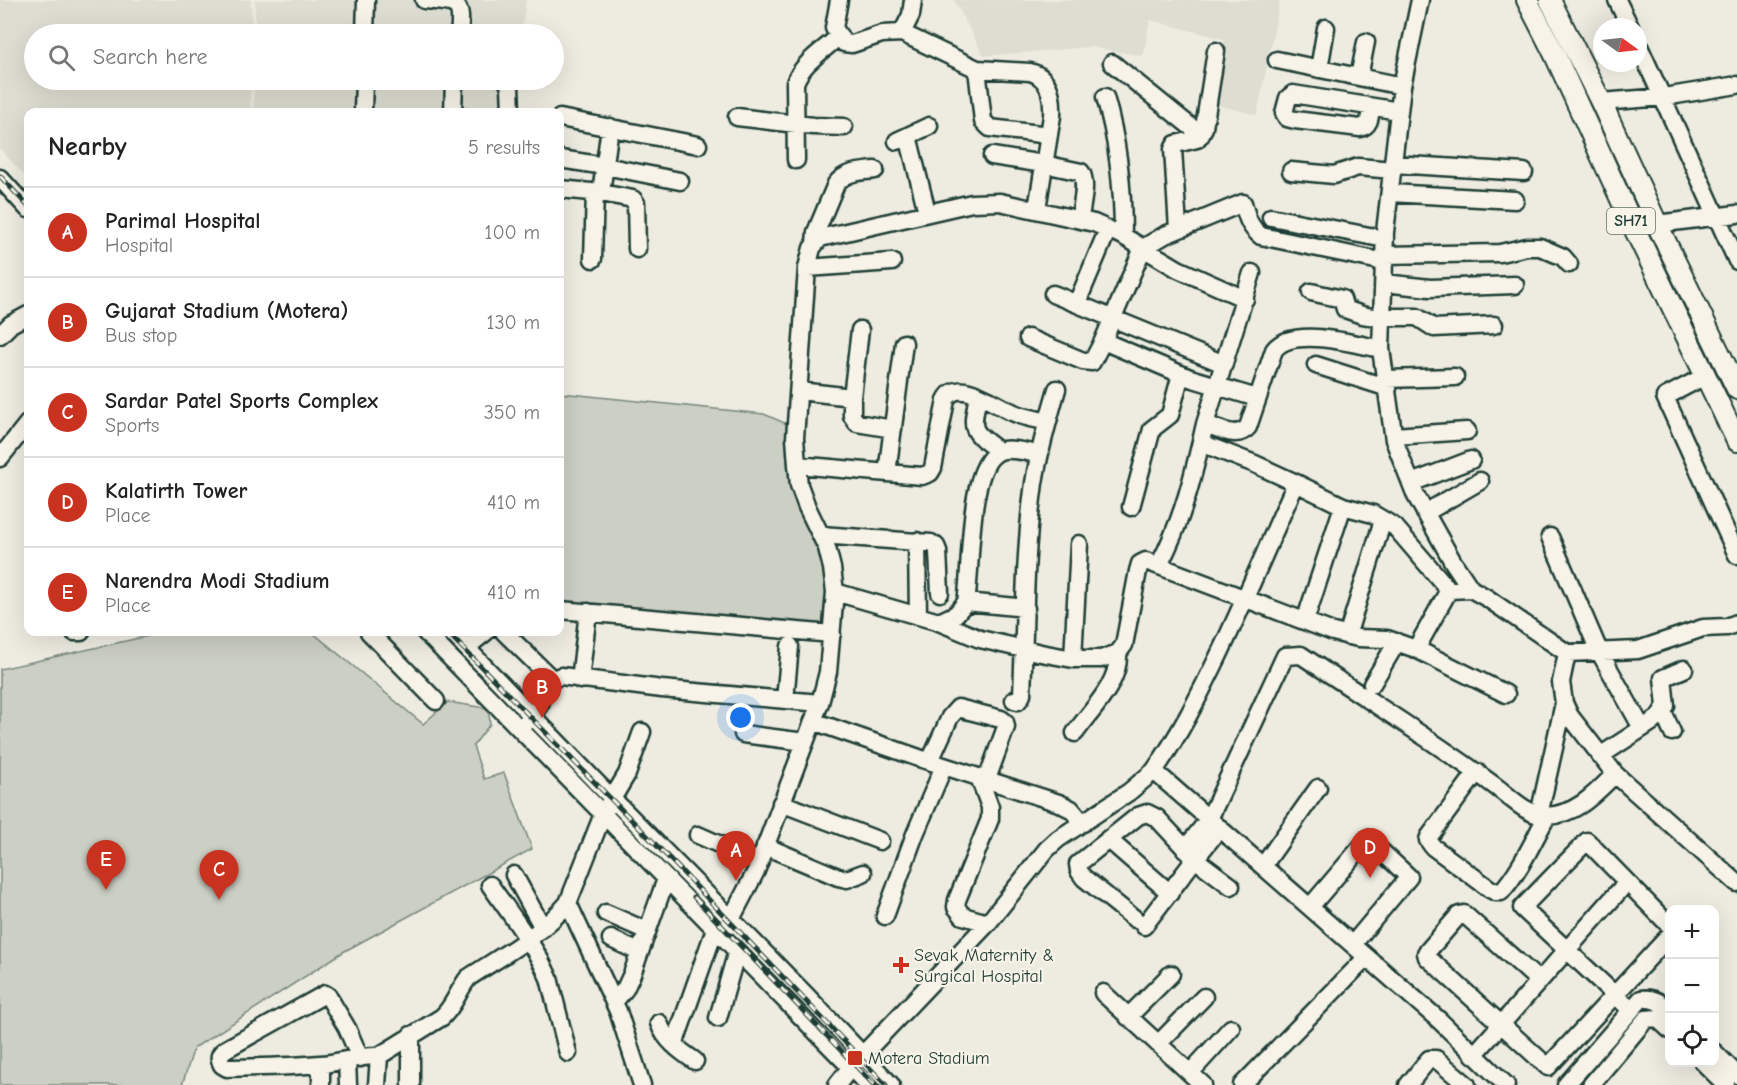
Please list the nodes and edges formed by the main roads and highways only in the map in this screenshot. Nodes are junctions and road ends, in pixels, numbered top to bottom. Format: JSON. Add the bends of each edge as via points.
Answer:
{"nodes":[{"id":1,"x":1527,"y":0,"type":"edge"},
{"id":2,"x":1550,"y":0,"type":"edge"},
{"id":3,"x":1573,"y":44,"type":"junction"},
{"id":4,"x":1555,"y":55,"type":"junction"},
{"id":5,"x":1737,"y":388,"type":"edge"},
{"id":6,"x":1737,"y":441,"type":"edge"}],
"edges":[{"from":1,"to":4,"type":"main road","number":"SH71"},
{"from":2,"to":3,"type":"main road","number":"SH71"},
{"from":3,"to":4,"type":"main road"},
{"from":3,"to":5,"type":"main road","number":"SH71"},
{"from":4,"to":6,"type":"main road","number":"SH71"}]}
